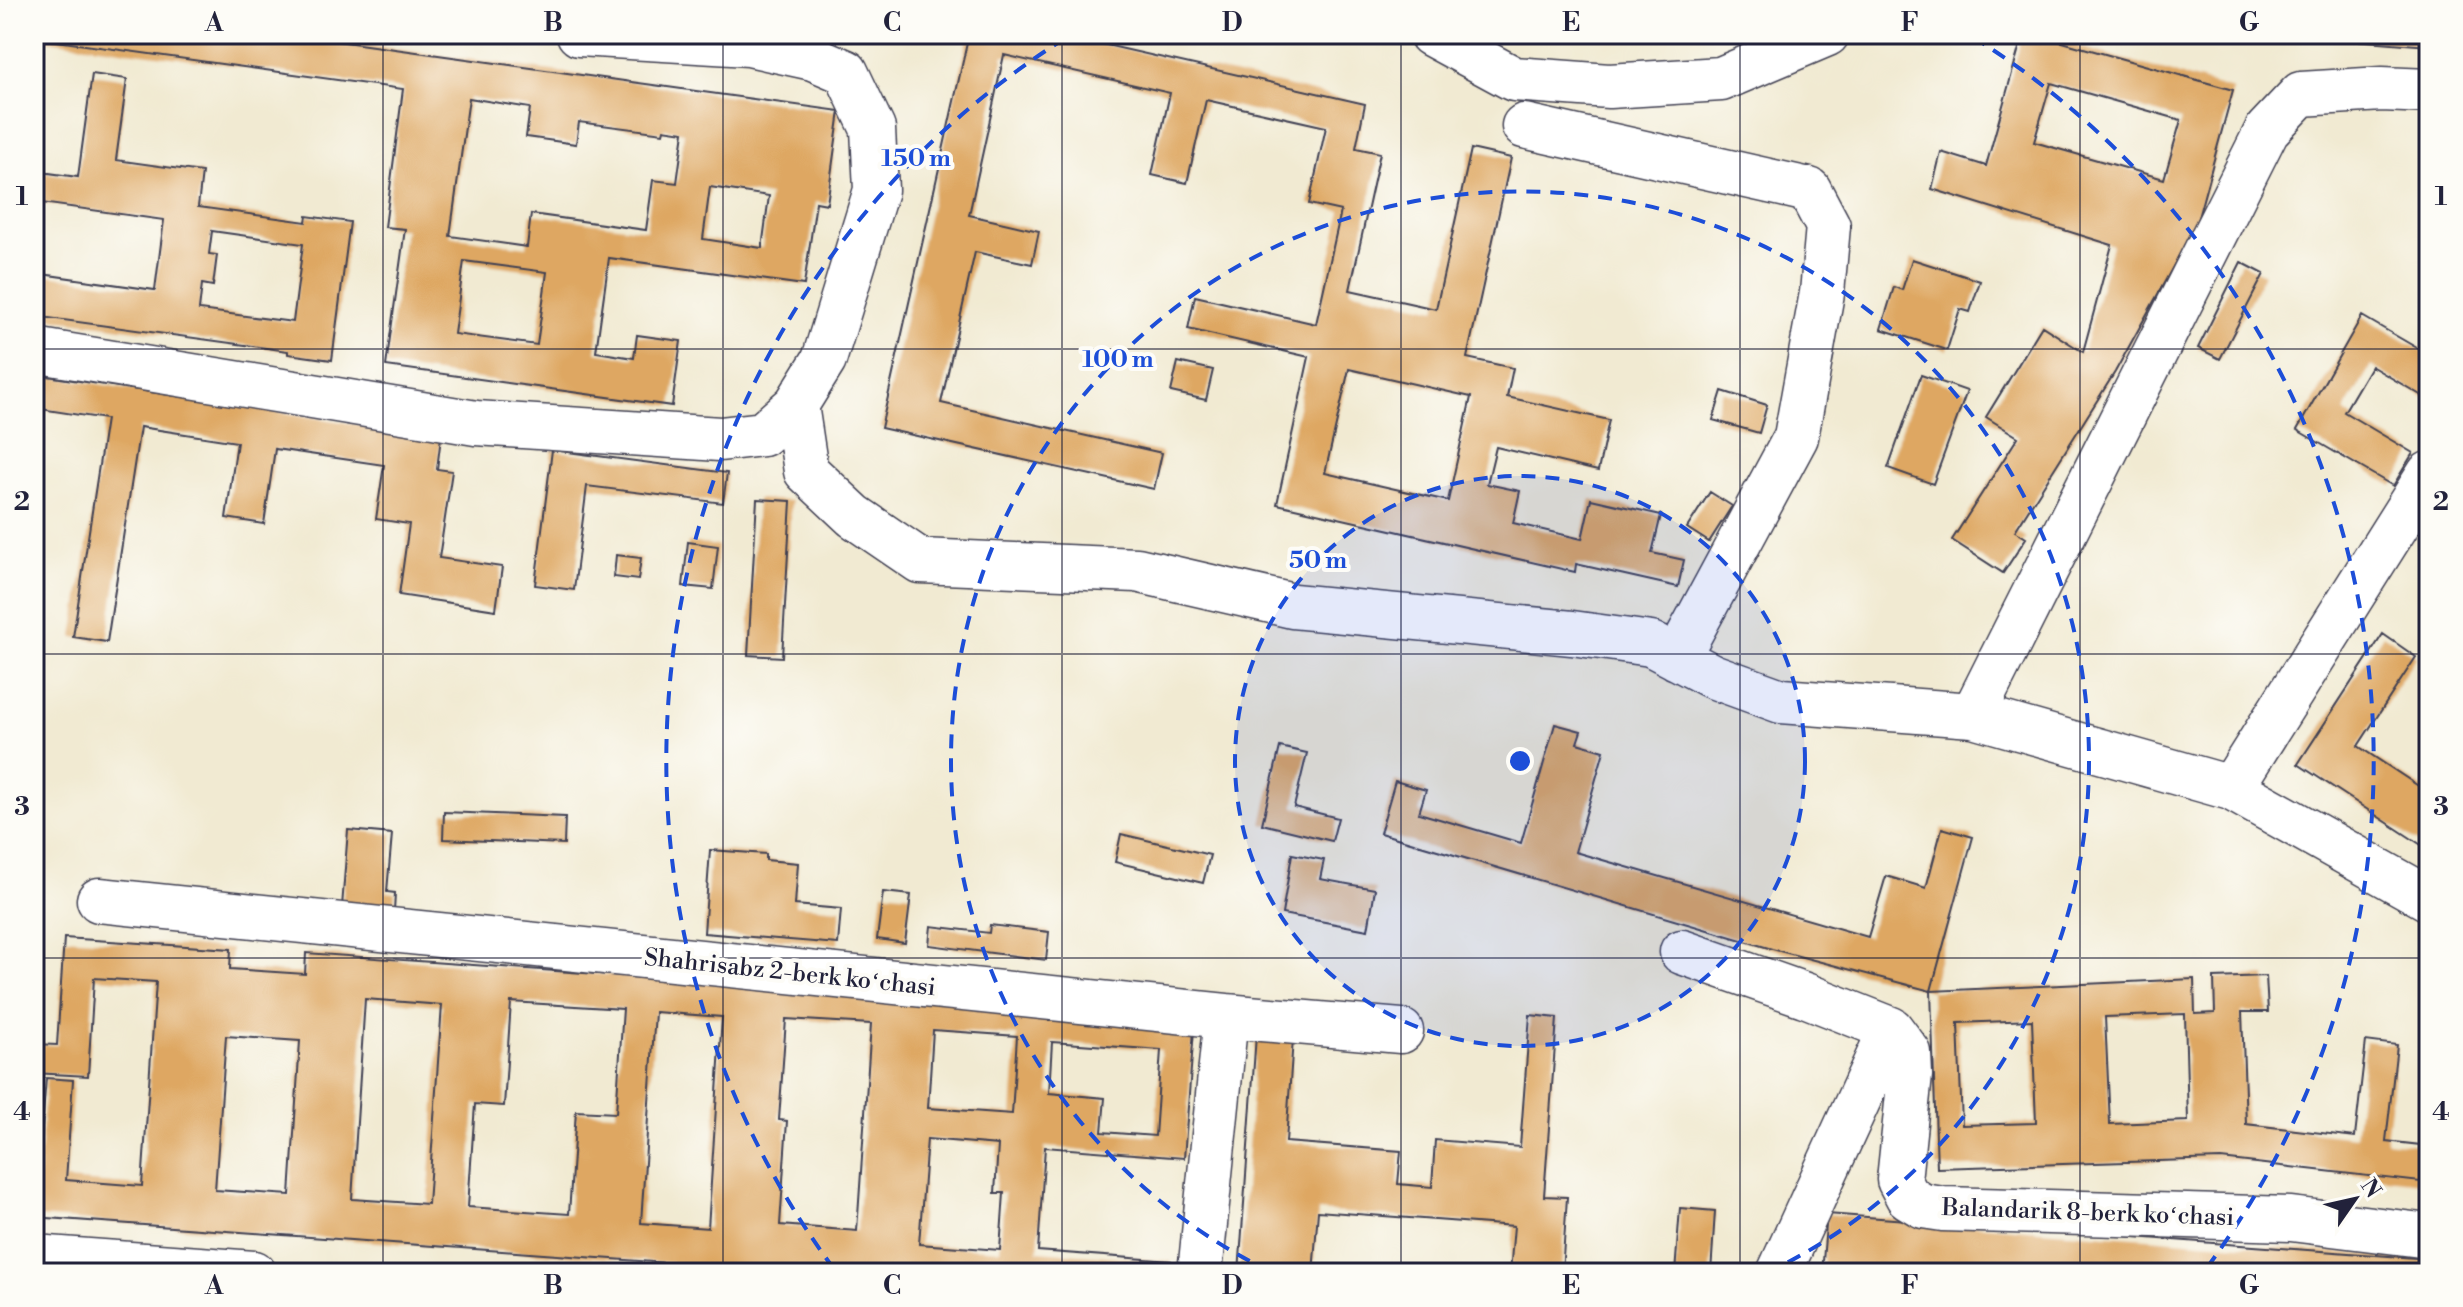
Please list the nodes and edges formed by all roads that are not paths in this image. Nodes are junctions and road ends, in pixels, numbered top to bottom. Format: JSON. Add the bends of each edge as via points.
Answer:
{"nodes":[{"id":1,"x":579,"y":34,"type":"edge"},
{"id":2,"x":1431,"y":34,"type":"edge"},
{"id":3,"x":1827,"y":34,"type":"edge"},
{"id":4,"x":828,"y":46,"type":"edge"},
{"id":5,"x":2429,"y":91,"type":"edge"},
{"id":6,"x":1524,"y":126,"type":"dead end"},
{"id":7,"x":34,"y":350,"type":"edge"},
{"id":8,"x":796,"y":405,"type":"junction"},
{"id":9,"x":2429,"y":474,"type":"edge"},
{"id":10,"x":1677,"y":658,"type":"junction"},
{"id":11,"x":1973,"y":715,"type":"junction"},
{"id":12,"x":2231,"y":788,"type":"junction"},
{"id":13,"x":2429,"y":899,"type":"edge"},
{"id":14,"x":99,"y":900,"type":"dead end"},
{"id":15,"x":1682,"y":952,"type":"dead end"},
{"id":16,"x":1226,"y":1016,"type":"junction"},
{"id":17,"x":1891,"y":1029,"type":"junction"},
{"id":18,"x":1401,"y":1031,"type":"dead end"},
{"id":19,"x":2429,"y":1236,"type":"edge"},
{"id":20,"x":34,"y":1257,"type":"edge"},
{"id":21,"x":254,"y":1273,"type":"edge"},
{"id":22,"x":1200,"y":1273,"type":"edge"},
{"id":23,"x":1779,"y":1273,"type":"edge"}],
"edges":[{"from":1,"to":4,"type":"street"},
{"from":2,"to":3,"type":"street","via":[[1514,79],[1609,86],[1721,79]]},
{"from":4,"to":8,"type":"street","via":[[873,129],[876,190],[824,360]]},
{"from":5,"to":11,"type":"street","via":[[2301,94],[2267,130]]},
{"from":6,"to":10,"type":"street","via":[[1809,190],[1828,226],[1822,293],[1796,437]]},
{"from":7,"to":8,"type":"street","via":[[476,423],[720,439],[763,434]]},
{"from":8,"to":10,"type":"street","via":[[806,471],[854,516],[920,561],[1137,570],[1293,606],[1572,633],[1651,644]]},
{"from":9,"to":12,"type":"street"},
{"from":10,"to":11,"type":"street","via":[[1781,701]]},
{"from":11,"to":12,"type":"street"},
{"from":12,"to":13,"type":"street"},
{"from":14,"to":16,"type":"street","name":"Shahrisabz 2-berk koʻchasi"},
{"from":15,"to":17,"type":"street"},
{"from":16,"to":18,"type":"street","name":"Shahrisabz 2-berk koʻchasi"},
{"from":16,"to":22,"type":"street"},
{"from":17,"to":19,"type":"street","name":"Balandarik 8-berk koʻchasi","via":[[1909,1053],[1899,1180],[1908,1197],[1923,1206],[2291,1219]]},
{"from":17,"to":23,"type":"street"},
{"from":20,"to":21,"type":"street"}]}
